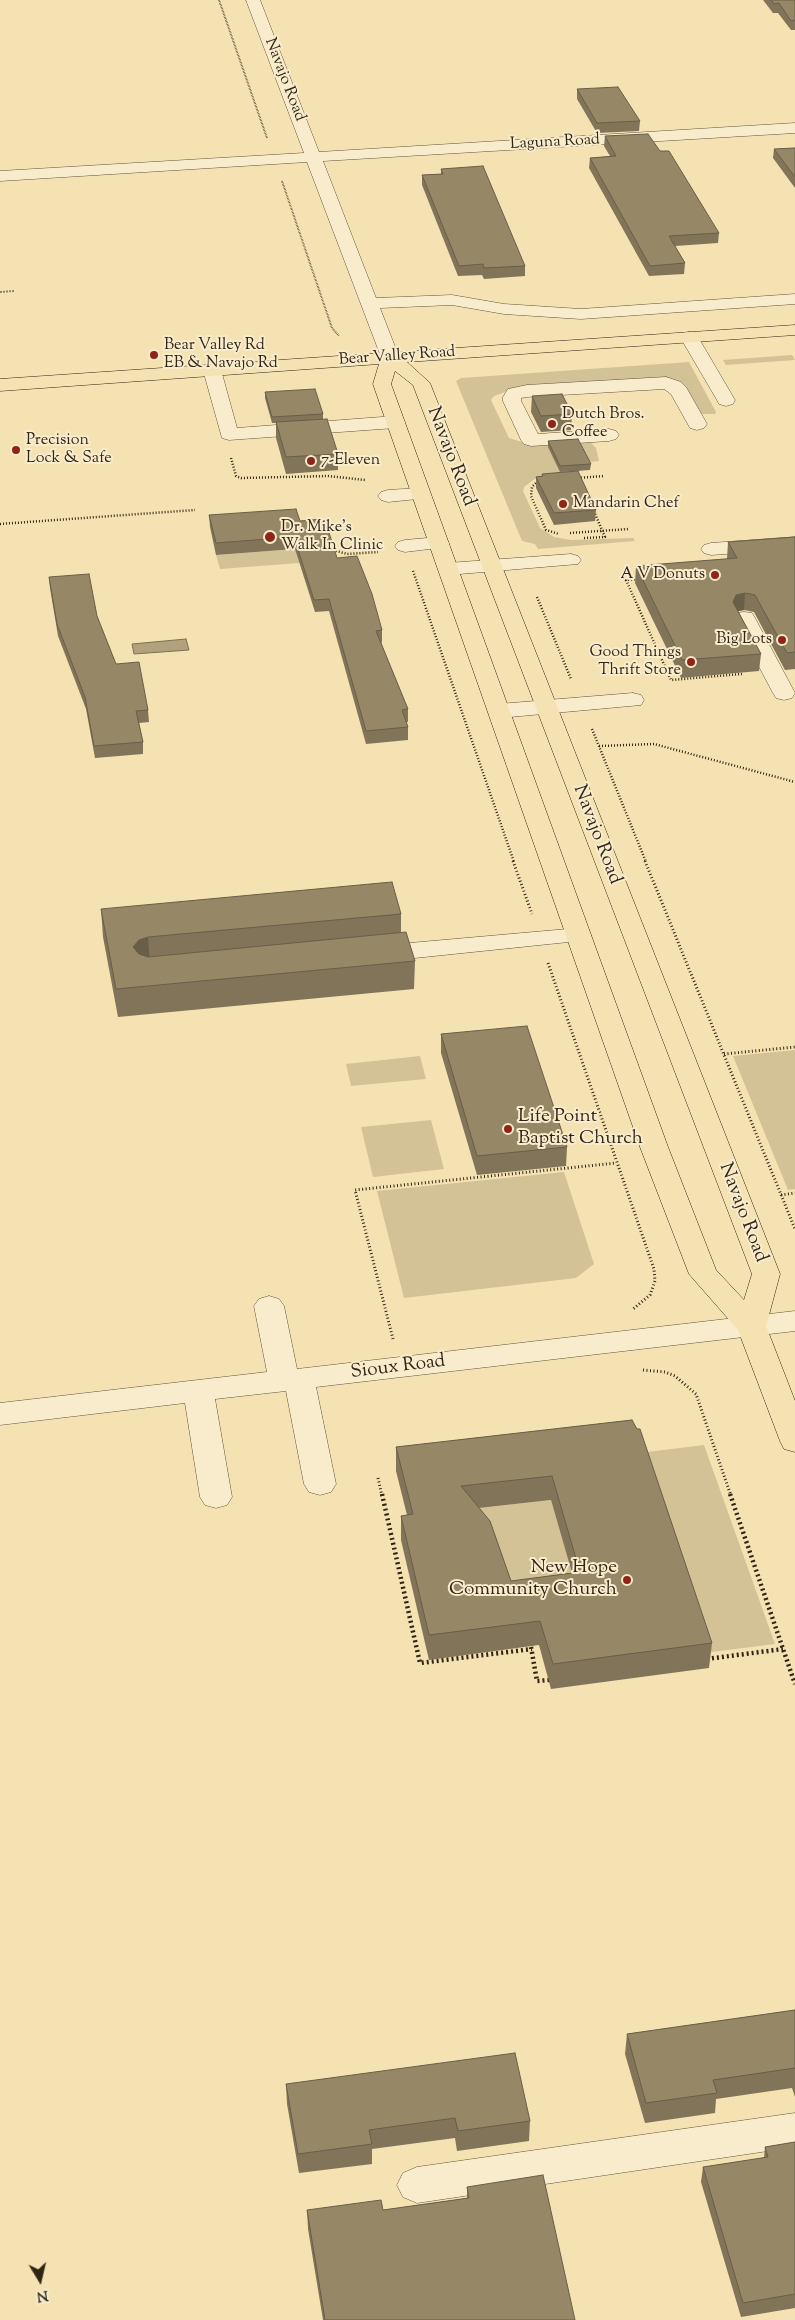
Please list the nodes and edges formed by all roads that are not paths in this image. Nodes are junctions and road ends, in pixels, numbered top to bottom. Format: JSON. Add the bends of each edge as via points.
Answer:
{"nodes":[{"id":1,"x":253,"y":0,"type":"edge"},
{"id":2,"x":795,"y":128,"type":"edge"},
{"id":3,"x":314,"y":157,"type":"junction"},
{"id":4,"x":0,"y":176,"type":"edge"},
{"id":5,"x":795,"y":299,"type":"edge"},
{"id":6,"x":370,"y":303,"type":"junction"},
{"id":7,"x":795,"y":330,"type":"edge"},
{"id":8,"x":689,"y":337,"type":"junction"},
{"id":9,"x":390,"y":357,"type":"junction"},
{"id":10,"x":212,"y":370,"type":"junction"},
{"id":11,"x":0,"y":385,"type":"edge"},
{"id":12,"x":726,"y":400,"type":"dead end"},
{"id":13,"x":665,"y":403,"type":"dead end"},
{"id":14,"x":514,"y":407,"type":"junction"},
{"id":15,"x":395,"y":422,"type":"junction"},
{"id":16,"x":697,"y":424,"type":"dead end"},
{"id":17,"x":614,"y":439,"type":"dead end"},
{"id":18,"x":420,"y":494,"type":"junction"},
{"id":19,"x":388,"y":496,"type":"dead end"},
{"id":20,"x":439,"y":543,"type":"junction"},
{"id":21,"x":795,"y":543,"type":"edge"},
{"id":22,"x":405,"y":548,"type":"road end"},
{"id":23,"x":712,"y":549,"type":"dead end"},
{"id":24,"x":571,"y":560,"type":"dead end"},
{"id":25,"x":492,"y":566,"type":"junction"},
{"id":26,"x":448,"y":570,"type":"junction"},
{"id":27,"x":744,"y":618,"type":"edge"},
{"id":28,"x":784,"y":693,"type":"dead end"},
{"id":29,"x":633,"y":700,"type":"dead end"},
{"id":30,"x":547,"y":708,"type":"junction"},
{"id":31,"x":499,"y":712,"type":"junction"},
{"id":32,"x":579,"y":936,"type":"junction"},
{"id":33,"x":355,"y":956,"type":"edge"},
{"id":34,"x":269,"y":1306,"type":"dead end"},
{"id":35,"x":795,"y":1321,"type":"edge"},
{"id":36,"x":752,"y":1326,"type":"junction"},
{"id":37,"x":291,"y":1380,"type":"junction"},
{"id":38,"x":198,"y":1391,"type":"junction"},
{"id":39,"x":0,"y":1414,"type":"edge"},
{"id":40,"x":795,"y":1441,"type":"edge"},
{"id":41,"x":320,"y":1484,"type":"dead end"},
{"id":42,"x":216,"y":1497,"type":"dead end"},
{"id":43,"x":795,"y":2130,"type":"edge"},
{"id":44,"x":417,"y":2185,"type":"dead end"}],
"edges":[{"from":1,"to":3,"type":"street","name":"Navajo Road"},
{"from":2,"to":3,"type":"street","name":"Laguna Road"},
{"from":3,"to":4,"type":"street","name":"Laguna Road"},
{"from":3,"to":6,"type":"street","name":"Navajo Road"},
{"from":5,"to":6,"type":"street","via":[[581,314],[504,309],[452,300]]},
{"from":6,"to":9,"type":"street","name":"Navajo Road"},
{"from":7,"to":8,"type":"main road","name":"Bear Valley Road"},
{"from":8,"to":9,"type":"main road","name":"Bear Valley Road"},
{"from":8,"to":12,"type":"street"},
{"from":9,"to":10,"type":"main road","name":"Bear Valley Road"},
{"from":9,"to":15,"type":"main road","name":"Navajo Road","via":[[382,384]]},
{"from":9,"to":25,"type":"main road","name":"Navajo Road","via":[[421,382]]},
{"from":10,"to":11,"type":"main road","name":"Bear Valley Road"},
{"from":10,"to":15,"type":"street","via":[[229,434]]},
{"from":13,"to":14,"type":"street","via":[[660,396],[640,393],[527,400]]},
{"from":14,"to":16,"type":"street","via":[[515,393],[527,391],[666,383],[680,391]]},
{"from":14,"to":17,"type":"street","via":[[531,440]]},
{"from":15,"to":18,"type":"main road","name":"Navajo Road"},
{"from":18,"to":19,"type":"street"},
{"from":18,"to":20,"type":"main road","name":"Navajo Road"},
{"from":20,"to":22,"type":"street"},
{"from":20,"to":26,"type":"main road","name":"Navajo Road"},
{"from":21,"to":23,"type":"street"},
{"from":24,"to":25,"type":"street"},
{"from":25,"to":26,"type":"street"},
{"from":25,"to":30,"type":"main road","name":"Navajo Road"},
{"from":26,"to":31,"type":"main road","name":"Navajo Road"},
{"from":27,"to":28,"type":"street"},
{"from":29,"to":30,"type":"street"},
{"from":30,"to":31,"type":"street"},
{"from":30,"to":36,"type":"main road","name":"Navajo Road","via":[[766,1274]]},
{"from":31,"to":32,"type":"main road","name":"Navajo Road"},
{"from":32,"to":33,"type":"street"},
{"from":32,"to":36,"type":"main road","name":"Navajo Road","via":[[703,1274]]},
{"from":34,"to":37,"type":"street"},
{"from":35,"to":36,"type":"street","name":"Sioux Road"},
{"from":36,"to":37,"type":"street","name":"Sioux Road"},
{"from":36,"to":40,"type":"main road","name":"Navajo Road"},
{"from":37,"to":38,"type":"street","name":"Sioux Road"},
{"from":37,"to":41,"type":"street"},
{"from":38,"to":39,"type":"street","name":"Sioux Road"},
{"from":38,"to":42,"type":"street"},
{"from":43,"to":44,"type":"street"}]}
